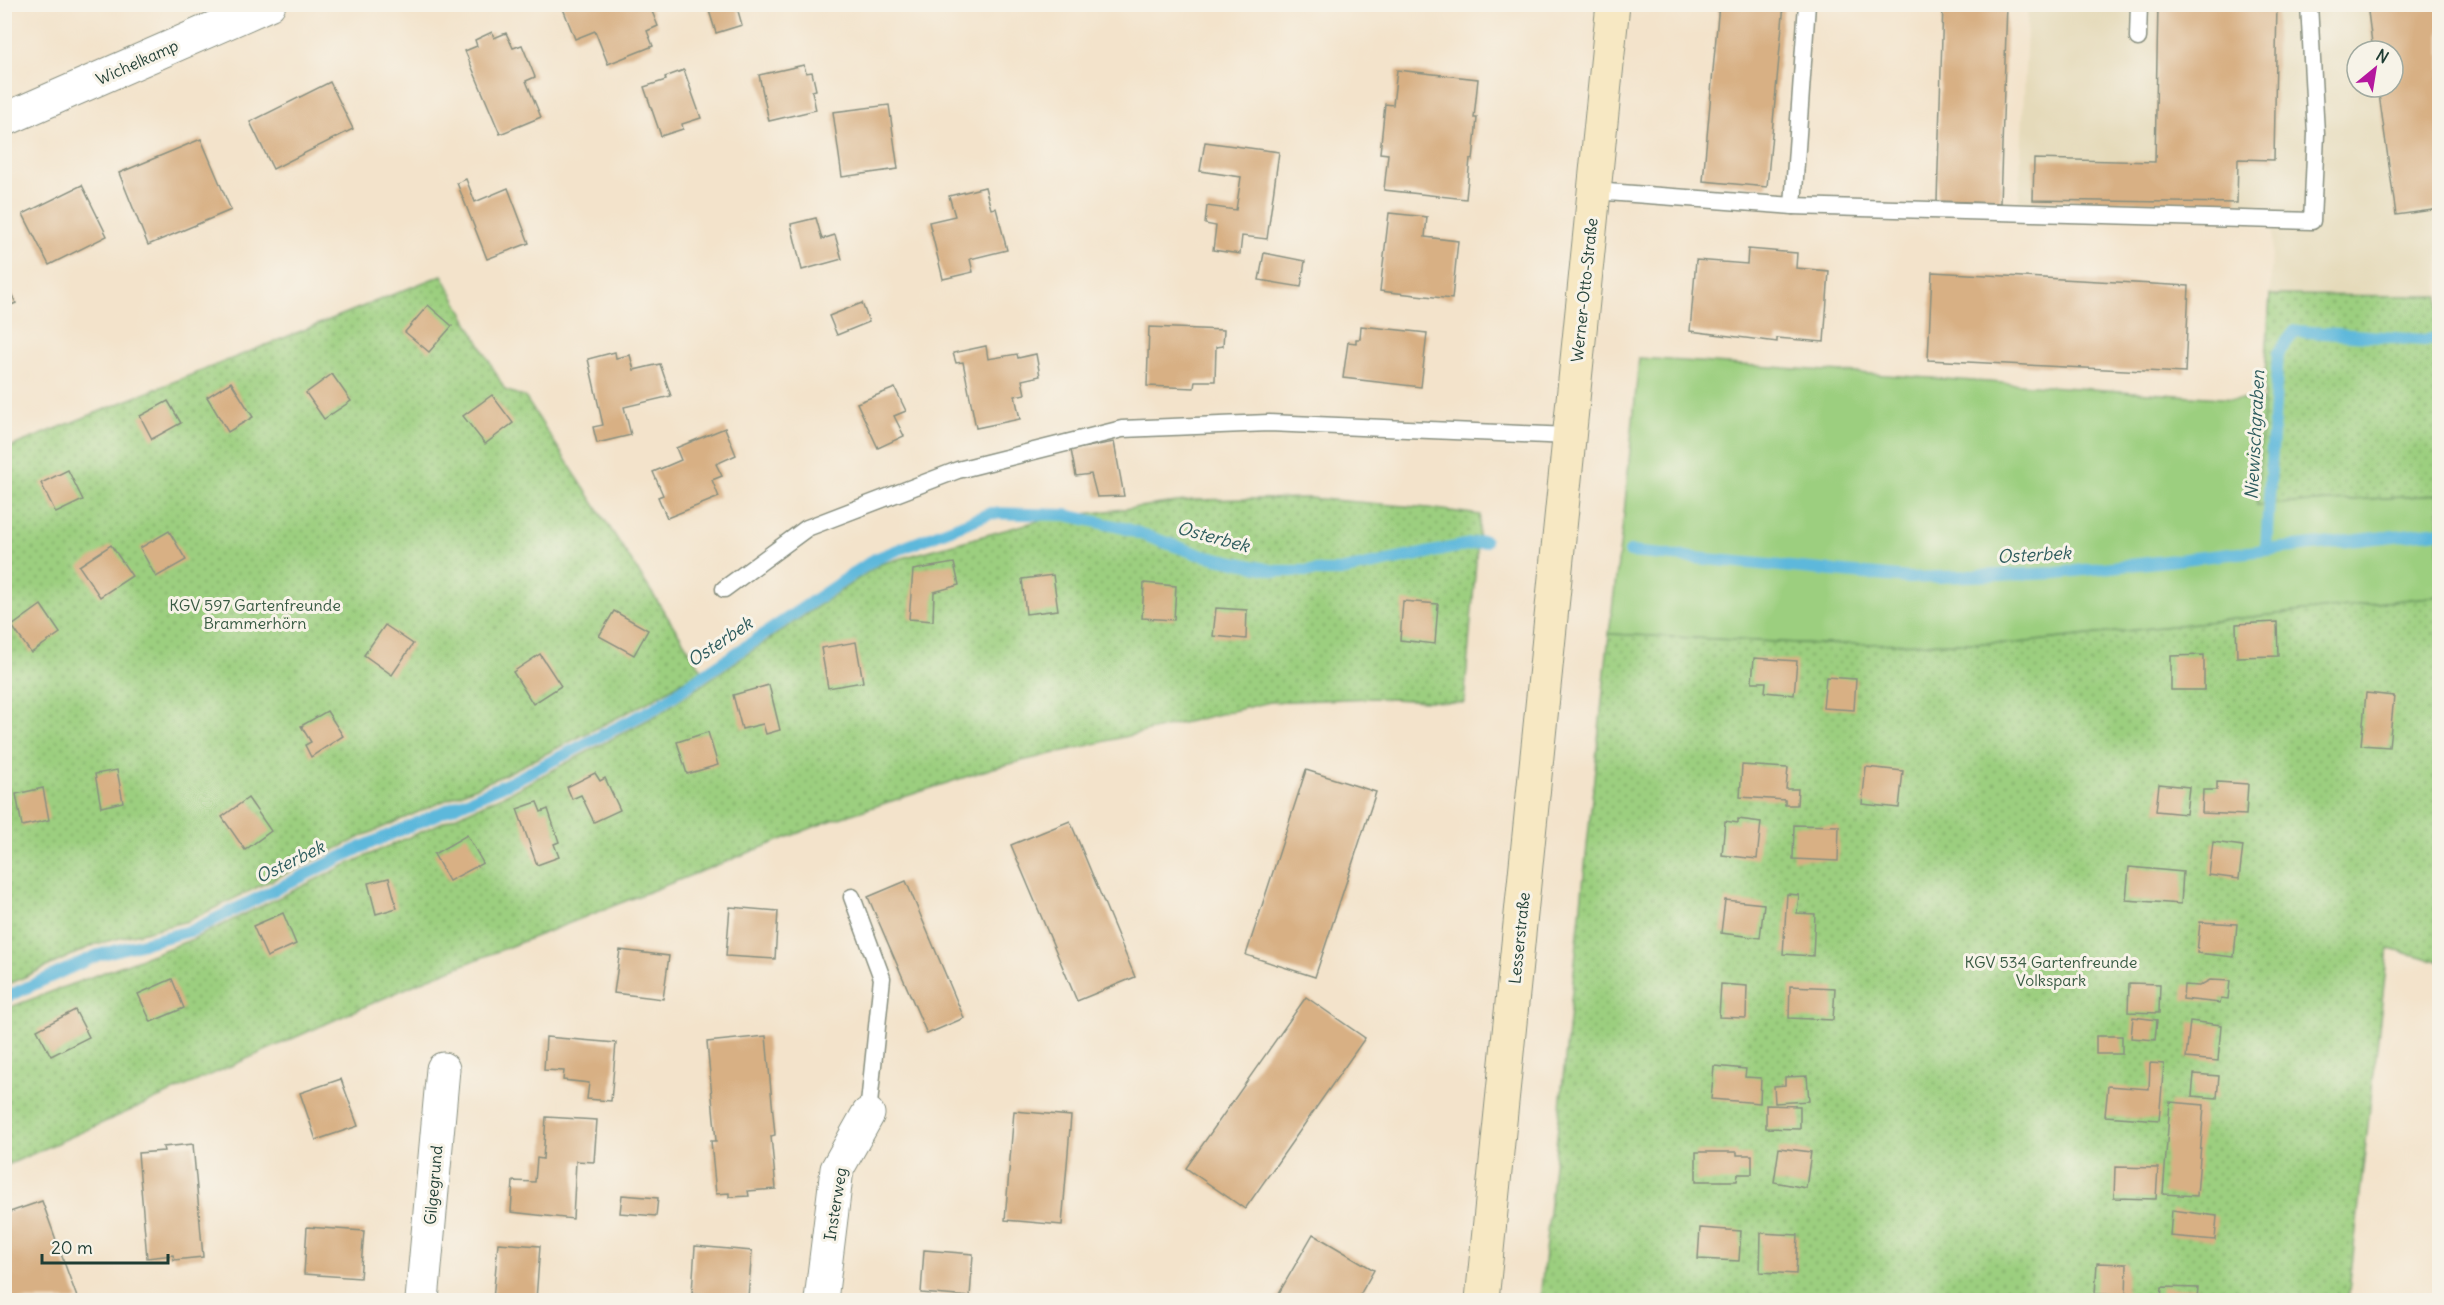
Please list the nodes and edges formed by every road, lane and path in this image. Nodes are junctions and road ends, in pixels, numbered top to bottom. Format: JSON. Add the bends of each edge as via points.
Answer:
{"nodes":[{"id":1,"x":269,"y":4,"type":"edge"},
{"id":2,"x":1613,"y":4,"type":"edge"},
{"id":3,"x":1807,"y":4,"type":"edge"},
{"id":4,"x":2139,"y":4,"type":"edge"},
{"id":5,"x":2308,"y":4,"type":"edge"},
{"id":6,"x":2138,"y":38,"type":"dead end"},
{"id":7,"x":4,"y":120,"type":"edge"},
{"id":8,"x":1594,"y":191,"type":"junction"},
{"id":9,"x":1793,"y":206,"type":"junction"},
{"id":10,"x":1570,"y":436,"type":"junction"},
{"id":11,"x":1556,"y":576,"type":"joint"},
{"id":12,"x":724,"y":589,"type":"dead end"},
{"id":13,"x":852,"y":897,"type":"dead end"},
{"id":14,"x":443,"y":1070,"type":"dead end"},
{"id":15,"x":868,"y":1114,"type":"joint"},
{"id":16,"x":422,"y":1300,"type":"edge"},
{"id":17,"x":822,"y":1300,"type":"edge"},
{"id":18,"x":1482,"y":1300,"type":"edge"}],
"edges":[{"from":1,"to":7,"type":"street","name":"Wichelkamp"},
{"from":2,"to":8,"type":"main road","name":"Werner-Otto-Straße"},
{"from":3,"to":9,"type":"lane"},
{"from":4,"to":6,"type":"lane"},
{"from":5,"to":9,"type":"lane","via":[[2316,134],[2312,221]]},
{"from":8,"to":9,"type":"lane"},
{"from":8,"to":10,"type":"main road","name":"Werner-Otto-Straße"},
{"from":10,"to":11,"type":"main road","name":"Werner-Otto-Straße"},
{"from":10,"to":12,"type":"lane","via":[[1269,423],[1122,429],[958,470],[807,528]]},
{"from":11,"to":18,"type":"main road","name":"Lesserstraße"},
{"from":13,"to":15,"type":"lane","via":[[882,978]]},
{"from":14,"to":16,"type":"street","name":"Gilgegrund"},
{"from":15,"to":17,"type":"street","name":"Insterweg","via":[[837,1169]]}]}
